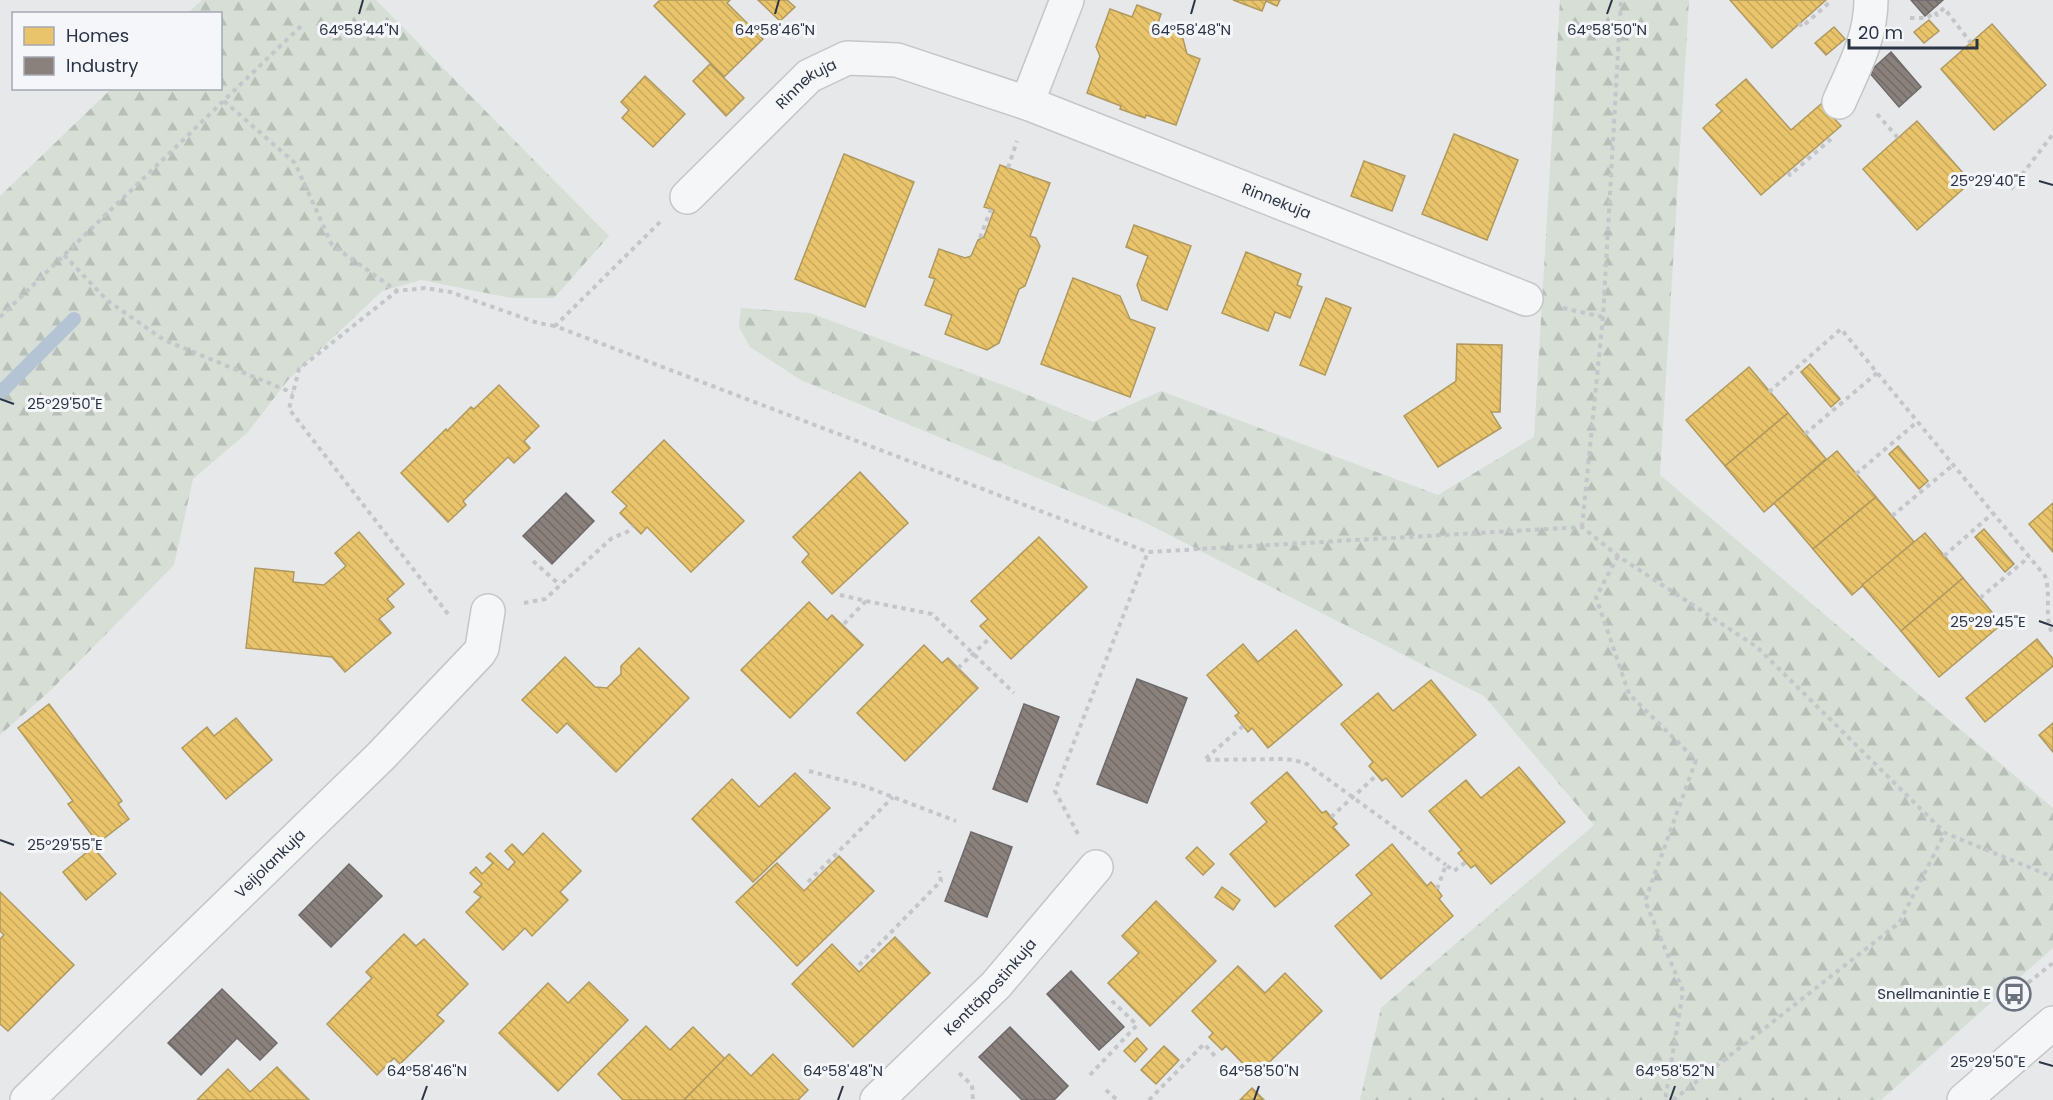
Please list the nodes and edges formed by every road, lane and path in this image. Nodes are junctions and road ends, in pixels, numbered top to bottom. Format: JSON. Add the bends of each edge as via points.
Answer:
{"nodes":[{"id":1,"x":1067,"y":0,"type":"edge"},
{"id":2,"x":1621,"y":0,"type":"edge"},
{"id":3,"x":1833,"y":0,"type":"edge"},
{"id":4,"x":1871,"y":9,"type":"edge"},
{"id":5,"x":1799,"y":24,"type":"dead end"},
{"id":6,"x":302,"y":25,"type":"dead end"},
{"id":7,"x":1971,"y":43,"type":"dead end"},
{"id":8,"x":224,"y":101,"type":"junction"},
{"id":9,"x":1839,"y":102,"type":"joint"},
{"id":10,"x":1027,"y":103,"type":"junction"},
{"id":11,"x":2053,"y":134,"type":"edge"},
{"id":12,"x":1788,"y":172,"type":"dead end"},
{"id":13,"x":2011,"y":189,"type":"dead end"},
{"id":14,"x":687,"y":197,"type":"joint"},
{"id":15,"x":991,"y":209,"type":"dead end"},
{"id":16,"x":980,"y":238,"type":"dead end"},
{"id":17,"x":64,"y":255,"type":"junction"},
{"id":18,"x":397,"y":291,"type":"junction"},
{"id":19,"x":1526,"y":299,"type":"dead end"},
{"id":20,"x":0,"y":317,"type":"edge"},
{"id":21,"x":555,"y":326,"type":"junction"},
{"id":22,"x":1877,"y":373,"type":"junction"},
{"id":23,"x":1769,"y":392,"type":"dead end"},
{"id":24,"x":293,"y":393,"type":"junction"},
{"id":25,"x":1917,"y":422,"type":"junction"},
{"id":26,"x":1805,"y":434,"type":"dead end"},
{"id":27,"x":1953,"y":465,"type":"junction"},
{"id":28,"x":1856,"y":474,"type":"dead end"},
{"id":29,"x":1993,"y":513,"type":"junction"},
{"id":30,"x":1892,"y":516,"type":"dead end"},
{"id":31,"x":633,"y":526,"type":"dead end"},
{"id":32,"x":1582,"y":527,"type":"junction"},
{"id":33,"x":1148,"y":552,"type":"junction"},
{"id":34,"x":1618,"y":556,"type":"junction"},
{"id":35,"x":1944,"y":556,"type":"dead end"},
{"id":36,"x":2029,"y":557,"type":"junction"},
{"id":37,"x":533,"y":561,"type":"dead end"},
{"id":38,"x":560,"y":585,"type":"junction"},
{"id":39,"x":840,"y":595,"type":"dead end"},
{"id":40,"x":1980,"y":598,"type":"dead end"},
{"id":41,"x":866,"y":601,"type":"junction"},
{"id":42,"x":488,"y":611,"type":"joint"},
{"id":43,"x":843,"y":625,"type":"dead end"},
{"id":44,"x":2053,"y":635,"type":"edge"},
{"id":45,"x":991,"y":637,"type":"dead end"},
{"id":46,"x":479,"y":652,"type":"junction"},
{"id":47,"x":973,"y":654,"type":"junction"},
{"id":48,"x":958,"y":668,"type":"dead end"},
{"id":49,"x":1014,"y":693,"type":"dead end"},
{"id":50,"x":1243,"y":726,"type":"dead end"},
{"id":51,"x":808,"y":771,"type":"dead end"},
{"id":52,"x":1377,"y":775,"type":"dead end"},
{"id":53,"x":893,"y":797,"type":"junction"},
{"id":54,"x":1352,"y":797,"type":"junction"},
{"id":55,"x":1331,"y":817,"type":"dead end"},
{"id":56,"x":956,"y":821,"type":"dead end"},
{"id":57,"x":1945,"y":833,"type":"junction"},
{"id":58,"x":1466,"y":862,"type":"dead end"},
{"id":59,"x":1446,"y":865,"type":"junction"},
{"id":60,"x":1096,"y":867,"type":"joint"},
{"id":61,"x":939,"y":871,"type":"dead end"},
{"id":62,"x":2053,"y":877,"type":"edge"},
{"id":63,"x":808,"y":882,"type":"dead end"},
{"id":64,"x":1437,"y":889,"type":"dead end"},
{"id":65,"x":2053,"y":963,"type":"edge"},
{"id":66,"x":859,"y":965,"type":"dead end"},
{"id":67,"x":2014,"y":994,"type":"dead end"},
{"id":68,"x":1111,"y":1000,"type":"dead end"},
{"id":69,"x":2053,"y":1023,"type":"edge"},
{"id":70,"x":1215,"y":1056,"type":"dead end"},
{"id":71,"x":1090,"y":1075,"type":"dead end"},
{"id":72,"x":966,"y":1079,"type":"dead end"},
{"id":73,"x":1106,"y":1090,"type":"dead end"},
{"id":74,"x":27,"y":1100,"type":"edge"},
{"id":75,"x":877,"y":1100,"type":"edge"},
{"id":76,"x":973,"y":1100,"type":"edge"},
{"id":77,"x":1116,"y":1100,"type":"edge"},
{"id":78,"x":1149,"y":1100,"type":"edge"},
{"id":79,"x":1665,"y":1100,"type":"edge"},
{"id":80,"x":1673,"y":1100,"type":"edge"},
{"id":81,"x":1964,"y":1100,"type":"edge"}],
"edges":[{"from":1,"to":10,"type":"street"},
{"from":2,"to":32,"type":"path","via":[[1603,317]]},
{"from":3,"to":5,"type":"path","via":[[1802,27]]},
{"from":4,"to":7,"type":"path","via":[[1928,18],[1944,8]]},
{"from":4,"to":9,"type":"street","via":[[1865,43]]},
{"from":6,"to":8,"type":"path"},
{"from":8,"to":17,"type":"path"},
{"from":8,"to":18,"type":"path","via":[[295,163],[332,245]]},
{"from":9,"to":12,"type":"path","via":[[1843,129],[1790,175]]},
{"from":10,"to":14,"type":"street","name":"Rinnekuja","via":[[897,60],[847,58],[809,76]]},
{"from":10,"to":19,"type":"street","name":"Rinnekuja"},
{"from":11,"to":13,"type":"path"},
{"from":14,"to":21,"type":"path"},
{"from":15,"to":16,"type":"path"},
{"from":17,"to":20,"type":"path"},
{"from":17,"to":24,"type":"path","via":[[108,301],[164,340]]},
{"from":18,"to":21,"type":"path","via":[[425,288],[450,292]]},
{"from":18,"to":24,"type":"path","via":[[299,369]]},
{"from":21,"to":33,"type":"path"},
{"from":22,"to":23,"type":"path","via":[[1841,328]]},
{"from":22,"to":25,"type":"path"},
{"from":22,"to":26,"type":"path"},
{"from":24,"to":46,"type":"path","via":[[289,409]]},
{"from":25,"to":27,"type":"path"},
{"from":25,"to":28,"type":"path"},
{"from":27,"to":29,"type":"path"},
{"from":27,"to":30,"type":"path"},
{"from":29,"to":35,"type":"path"},
{"from":29,"to":36,"type":"path"},
{"from":31,"to":38,"type":"path","via":[[612,538]]},
{"from":32,"to":33,"type":"path"},
{"from":32,"to":34,"type":"path"},
{"from":33,"to":60,"type":"path","via":[[1055,791]]},
{"from":34,"to":57,"type":"path","via":[[1757,647]]},
{"from":34,"to":79,"type":"path","via":[[1596,597],[1629,694],[1696,760],[1645,901],[1683,991]]},
{"from":36,"to":40,"type":"path"},
{"from":36,"to":44,"type":"path","via":[[2050,589],[2048,625]]},
{"from":37,"to":38,"type":"path"},
{"from":38,"to":42,"type":"path","via":[[545,599]]},
{"from":39,"to":41,"type":"path"},
{"from":41,"to":43,"type":"path"},
{"from":41,"to":47,"type":"path","via":[[932,614]]},
{"from":42,"to":46,"type":"street","name":"Veijolankuja"},
{"from":45,"to":47,"type":"path"},
{"from":46,"to":74,"type":"street","name":"Veijolankuja","via":[[381,756]]},
{"from":47,"to":48,"type":"path"},
{"from":47,"to":49,"type":"path"},
{"from":50,"to":54,"type":"path","via":[[1204,760],[1294,760],[1307,764]]},
{"from":51,"to":53,"type":"path"},
{"from":52,"to":54,"type":"path"},
{"from":53,"to":56,"type":"path"},
{"from":53,"to":63,"type":"path"},
{"from":54,"to":55,"type":"path"},
{"from":54,"to":59,"type":"path"},
{"from":57,"to":62,"type":"path"},
{"from":57,"to":80,"type":"path","via":[[1899,923]]},
{"from":58,"to":59,"type":"path","via":[[1454,870]]},
{"from":59,"to":64,"type":"path"},
{"from":60,"to":75,"type":"street","name":"Kenttäpostinkuja","via":[[996,985]]},
{"from":61,"to":66,"type":"path","via":[[941,881]]},
{"from":65,"to":67,"type":"path"},
{"from":68,"to":71,"type":"path","via":[[1137,1024]]},
{"from":69,"to":81,"type":"street"},
{"from":70,"to":78,"type":"path","via":[[1204,1044]]},
{"from":72,"to":76,"type":"path","via":[[972,1085]]},
{"from":73,"to":77,"type":"path"}]}
